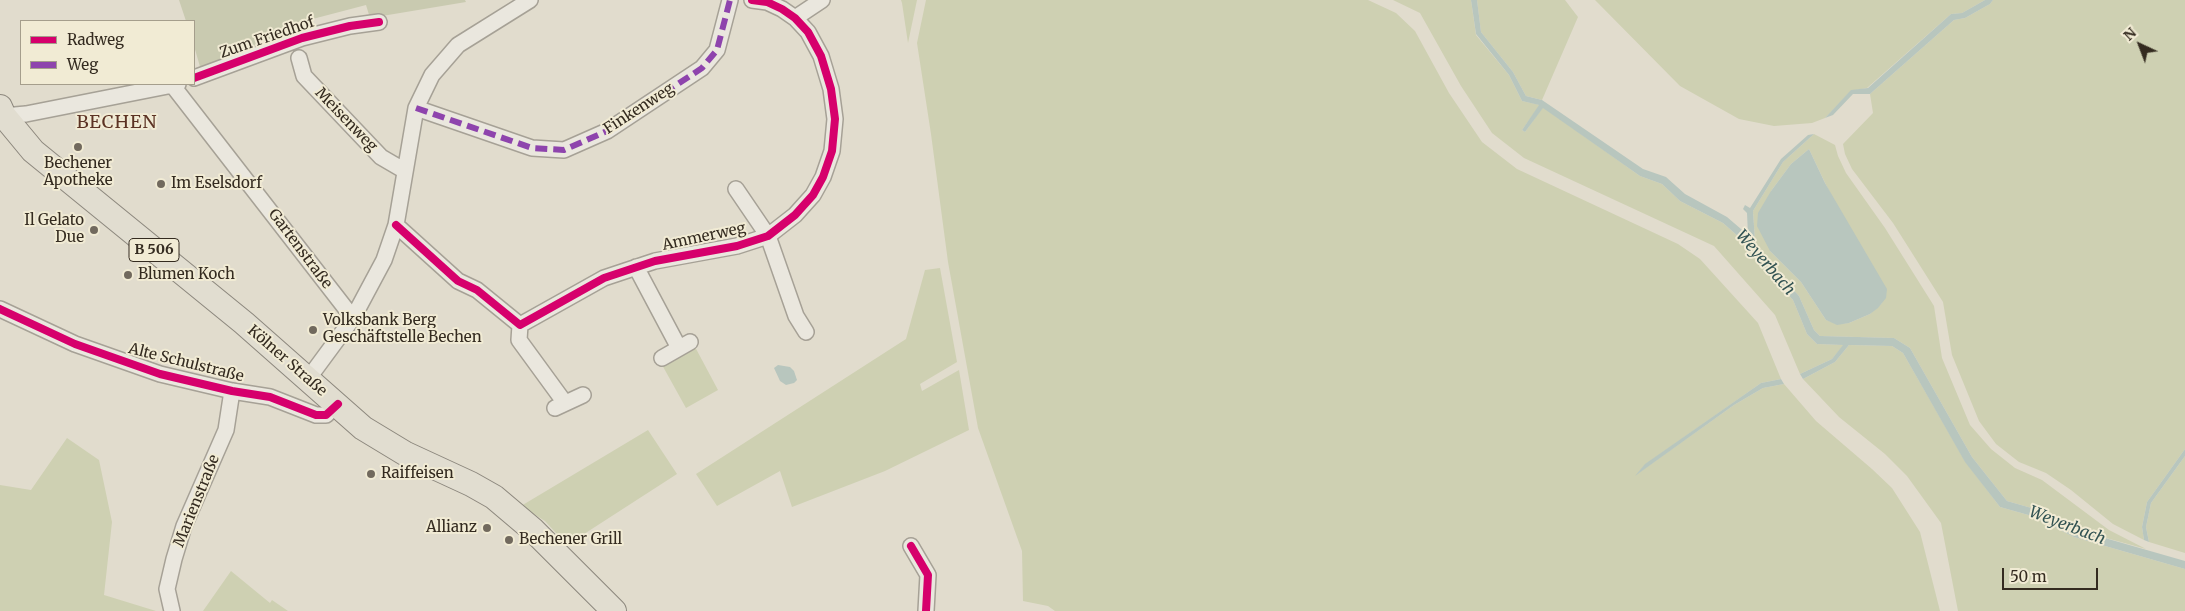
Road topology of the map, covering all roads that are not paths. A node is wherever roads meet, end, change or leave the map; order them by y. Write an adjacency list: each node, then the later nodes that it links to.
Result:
1 (530, 0): 10 (street)
2 (730, 0): 10 (street, Finkenweg)
3 (752, 0): 5 (street, Ammerweg)
4 (822, 0): 5 (street)
5 (795, 18): 15 (street, Ammerweg)
6 (379, 22): 8 (street, Zum Friedhof)
7 (299, 58): 12 (street, Meisenweg)
8 (195, 78)
9 (176, 85): 11 (street); 18 (street, Gartenstraße)
10 (416, 108): 12 (street)
11 (2, 111): 22 (main road, Kölner Straße / B 506)
12 (405, 171): 14 (street)
13 (736, 189): 15 (street, Ammerweg)
14 (396, 225): 18 (street); 19 (street)
15 (768, 236): 16 (street, Ammerweg); 20 (street, Ammerweg)
16 (636, 267): 19 (street, Ammerweg); 21 (street)
17 (0, 309): 23 (street, Alte Schulstraße)
18 (353, 318): 22 (street)
19 (520, 325): 24 (street)
20 (806, 332)
21 (662, 358)
22 (308, 379): 25 (main road, Kölner Straße / B 506)
23 (232, 391): 25 (street, Alte Schulstraße); 27 (street, Marienstraße)
24 (583, 394)
25 (338, 404): 28 (main road, Kölner Straße / B 506)
26 (912, 546): 29 (street)
27 (172, 611)
28 (614, 611)
29 (926, 611)

